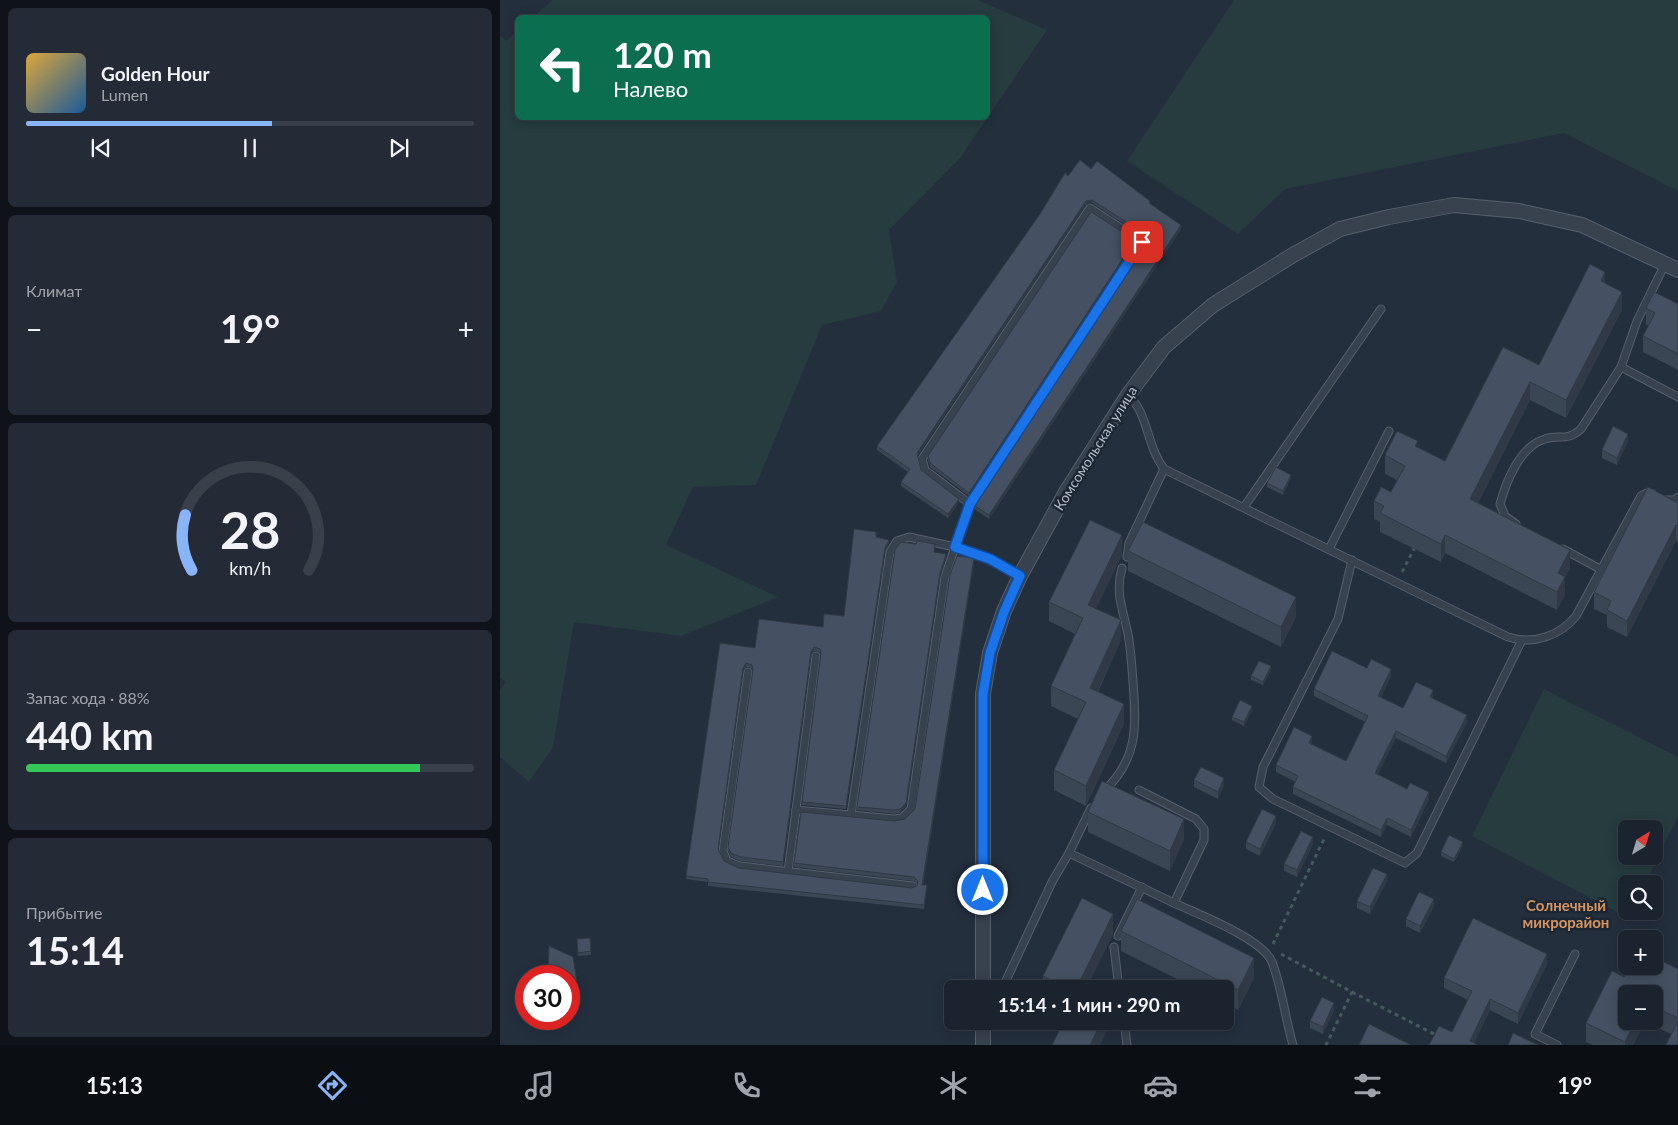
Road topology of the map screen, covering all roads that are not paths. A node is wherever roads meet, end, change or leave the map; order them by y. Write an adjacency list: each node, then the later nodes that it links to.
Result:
1 (1672, 267): 3 (lane); 4 (street, Комсомольская улица)
2 (1381, 309): 10 (lane)
3 (1621, 367): 5 (lane); 11 (lane)
4 (1128, 395): 7 (lane); 19 (street, Комсомольская улица)
5 (1678, 397)
6 (1390, 431): 14 (lane)
7 (1164, 469): 10 (lane); 15 (lane)
8 (1678, 497): 18 (lane)
9 (970, 504): 9 (lane); 13 (lane)
10 (1244, 507): 14 (lane)
11 (1527, 530)
12 (1552, 543): 18 (lane)
13 (955, 547): 19 (lane); 27 (lane); 27 (lane)
14 (1329, 549): 16 (lane)
15 (1126, 558)
16 (1352, 560): 20 (lane); 20 (lane)
17 (1122, 568): 24 (lane)
18 (1600, 569): 20 (lane)
19 (1020, 576): 36 (street, Комсомольская улица)
20 (1522, 642)
21 (816, 656): 26 (lane)
22 (748, 672): 29 (lane)
23 (1138, 790): 32 (lane)
24 (1096, 798)
25 (1091, 808): 28 (lane)
26 (796, 810): 27 (lane); 29 (lane)
27 (851, 815)
28 (1069, 853): 31 (lane); 37 (lane)
29 (788, 872): 30 (lane)
30 (913, 886)
31 (1142, 887): 32 (lane); 33 (lane)
32 (1174, 902): 43 (lane)
33 (1118, 936)
34 (1114, 947): 38 (lane)
35 (1576, 954): 44 (lane)
36 (983, 980)
37 (1006, 980)
38 (1119, 980)
39 (983, 1030): 41 (street)
40 (1125, 1030): 42 (lane)
41 (983, 1045)
42 (1127, 1045)
43 (1293, 1045)
44 (1557, 1045)

